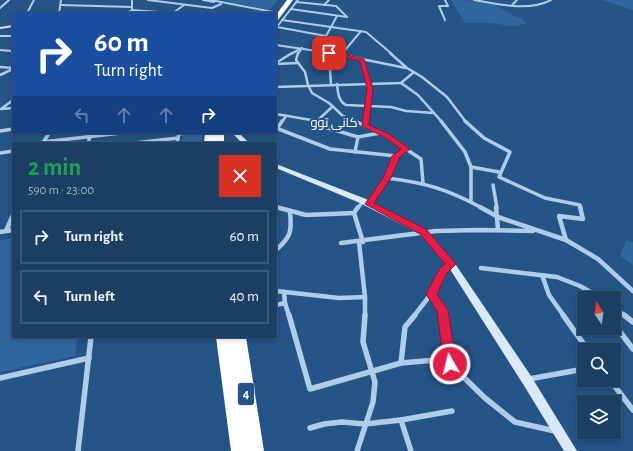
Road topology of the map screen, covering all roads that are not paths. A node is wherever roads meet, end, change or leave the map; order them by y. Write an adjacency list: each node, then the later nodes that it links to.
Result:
1 (9, 0): 23 (street)
2 (34, 0): 26 (street)
3 (61, 0): 19 (street)
4 (132, 0): 24 (street)
5 (148, 0): 17 (street)
6 (177, 0): 17 (street)
7 (203, 0): 18 (street)
8 (212, 0): 32 (street)
9 (283, 0): 33 (highway)
10 (329, 0): 21 (street)
11 (445, 0): 36 (street)
12 (474, 0): 13 (street)
13 (480, 0): 22 (street)
14 (517, 0): 22 (street)
15 (551, 0): 22 (street)
16 (295, 1): 21 (street); 25 (street); 35 (highway)
17 (172, 3): 20 (street)
18 (221, 4): 20 (street); 31 (street)
19 (61, 5): 24 (street); 27 (street)
20 (184, 5): 30 (street)
21 (324, 5): 34 (street)
22 (512, 5)
23 (0, 8)
24 (132, 9): 28 (street); 29 (street)
25 (291, 9): 34 (street); 35 (street)
26 (28, 12)
27 (60, 12)
28 (128, 12)
29 (163, 12)
30 (174, 12)
31 (258, 12)
32 (267, 12)
33 (273, 12)
34 (337, 16): 37 (street)
35 (279, 20): 37 (street)
36 (445, 20)
37 (330, 26): 41 (street); 44 (street)
38 (12, 27): 39 (street)
39 (0, 28)
40 (277, 28): 44 (street)
41 (361, 31): 51 (street); 57 (street)
42 (0, 36): 43 (street)
43 (12, 36)
44 (326, 36): 48 (street)
45 (277, 45): 46 (street)
46 (302, 48): 48 (street); 53 (street); 55 (street)
47 (0, 50): 49 (street)
48 (313, 50): 50 (street)
49 (12, 51)
50 (329, 53): 51 (street); 66 (street)
51 (342, 55): 52 (street)
52 (362, 60): 57 (street); 64 (street)
53 (277, 62)
54 (277, 63): 55 (street)
55 (298, 63): 65 (street)
56 (0, 67): 58 (street)
57 (407, 68): 60 (street)
58 (12, 70)
59 (12, 70): 61 (street)
60 (414, 72): 62 (street); 99 (street)
61 (0, 76)
62 (401, 83): 64 (street); 73 (street)
63 (337, 84): 64 (street); 66 (street); 70 (street)
64 (368, 84): 70 (street)
65 (308, 85): 66 (street); 67 (street); 69 (street)
66 (331, 85)
67 (277, 87)
68 (12, 101): 72 (street)
69 (333, 106): 76 (street); 77 (street)
70 (368, 106): 73 (street); 77 (street)
71 (12, 108): 72 (street)
72 (1, 109)
73 (434, 113): 98 (street)
74 (277, 114): 75 (street)
75 (286, 116): 76 (street); 78 (street)
76 (317, 121): 87 (street)
77 (365, 126): 81 (street)
78 (277, 128): 94 (street)
79 (12, 129): 80 (street)
80 (0, 131)
81 (380, 133): 87 (street); 92 (street)
82 (106, 134): 84 (street)
83 (236, 134): 91 (street)
84 (91, 135): 88 (street)
85 (179, 135): 89 (street)
86 (219, 135): 90 (highway)
87 (358, 137): 94 (street)
88 (43, 142)
89 (140, 142)
90 (210, 142)
91 (245, 142)
92 (406, 149): 96 (street); 101 (street)
93 (12, 151): 95 (street)
94 (355, 152): 96 (street)
95 (0, 154)
96 (396, 156): 100 (street)
97 (277, 166): 103 (street)
98 (471, 168): 99 (street); 104 (street)
99 (499, 172): 116 (street)
100 (387, 178): 101 (street); 103 (street)
101 (423, 183): 104 (street)
102 (493, 185): 109 (street)
103 (366, 202): 107 (street); 115 (street)
104 (471, 202): 109 (street)
105 (277, 207): 106 (street)
106 (290, 212): 107 (street); 119 (street)
107 (354, 213): 117 (street)
108 (12, 217): 112 (street)
109 (498, 218): 111 (street); 113 (street)
110 (12, 230): 112 (street)
111 (498, 230): 113 (street); 115 (street)
112 (6, 231): 114 (street)
113 (537, 231): 116 (street)
114 (0, 232)
115 (423, 232): 117 (street); 120 (street)
116 (566, 240): 125 (street)
117 (361, 242): 118 (street); 128 (street)
118 (341, 243)
119 (277, 249)
120 (451, 264): 127 (street); 145 (street)
121 (481, 268): 122 (street)
122 (542, 275): 124 (street); 137 (street)
123 (277, 291): 126 (street)
124 (588, 291)
125 (633, 291)
126 (284, 292): 128 (street); 129 (street)
127 (431, 294): 140 (street); 141 (street)
128 (365, 297): 143 (street)
129 (285, 303): 130 (street); 143 (street)
130 (277, 305)
131 (621, 313): 132 (street)
132 (633, 322)
133 (621, 333): 138 (street)
134 (91, 338): 139 (street)
135 (224, 338): 154 (highway, 4)
136 (238, 338): 155 (highway, 4)
137 (583, 343)
138 (633, 349)
139 (89, 358): 144 (street); 153 (street)
140 (401, 363): 141 (street); 143 (street)
141 (450, 364): 152 (street)
142 (577, 370): 145 (street)
143 (373, 372): 150 (street)
144 (0, 378)
145 (527, 380): 152 (street)
146 (615, 387): 147 (street)
147 (633, 410)
148 (452, 411): 149 (street)
149 (401, 420): 150 (street); 157 (street)
150 (365, 424): 151 (street); 156 (street)
151 (310, 428)
152 (559, 432): 158 (street)
153 (78, 451)
154 (240, 451)
155 (255, 451)
156 (356, 451)
157 (411, 451)
158 (571, 451)

